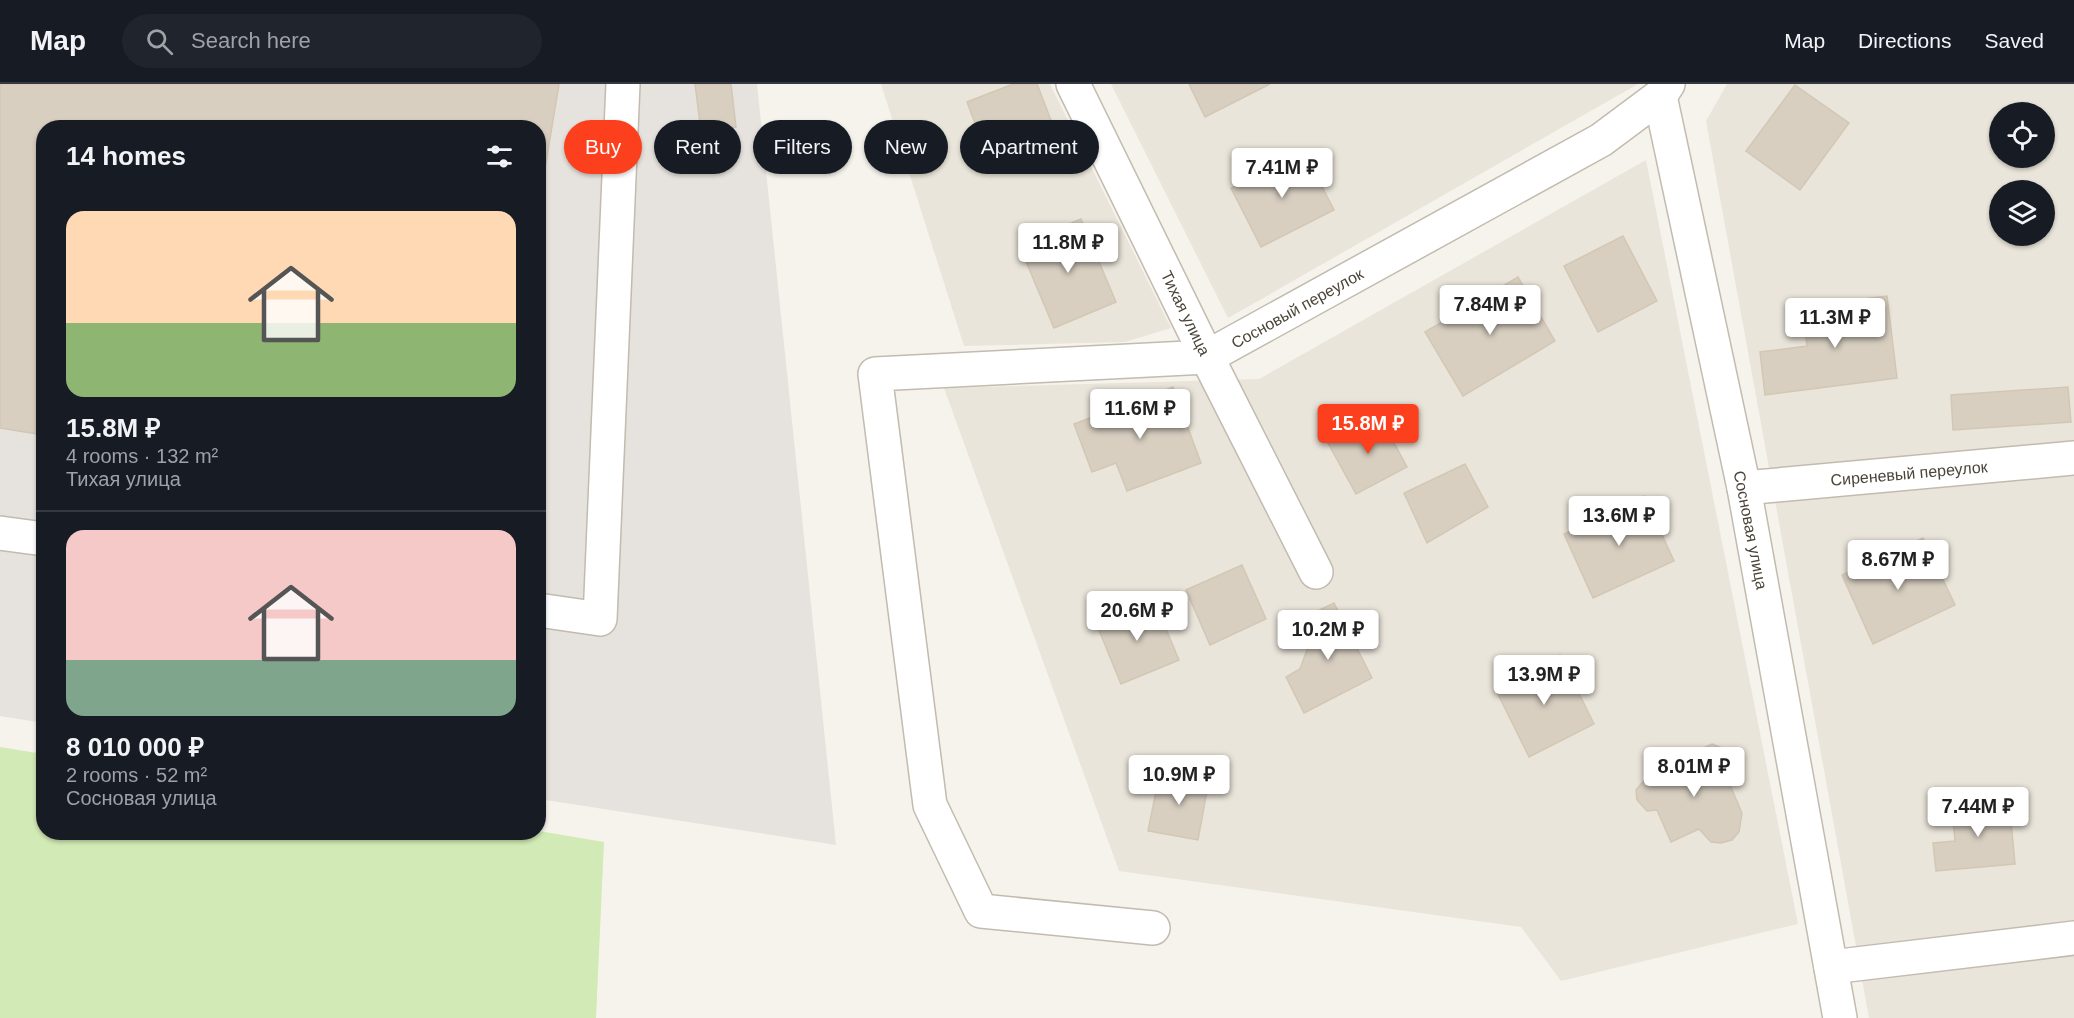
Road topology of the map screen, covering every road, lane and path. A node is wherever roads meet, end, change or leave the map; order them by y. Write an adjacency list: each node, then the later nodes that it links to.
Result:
1 (623, 84): 10 (street)
2 (1073, 84): 4 (street, Тихая улица)
3 (1664, 90): 4 (street, Сосновый переулок); 6 (street, Сосновая улица)
4 (1207, 357): 9 (street, Тихая улица); 11 (street, Сосновый переулок)
5 (2074, 458): 6 (street, Сиреневый переулок)
6 (1744, 488): 13 (street, Сосновая улица)
7 (0, 533): 8 (street)
8 (36, 538)
9 (1316, 573)
10 (546, 611)
11 (1153, 928)
12 (2074, 938): 13 (street)
13 (1831, 967): 14 (street, Сосновая улица)
14 (1840, 1018)

